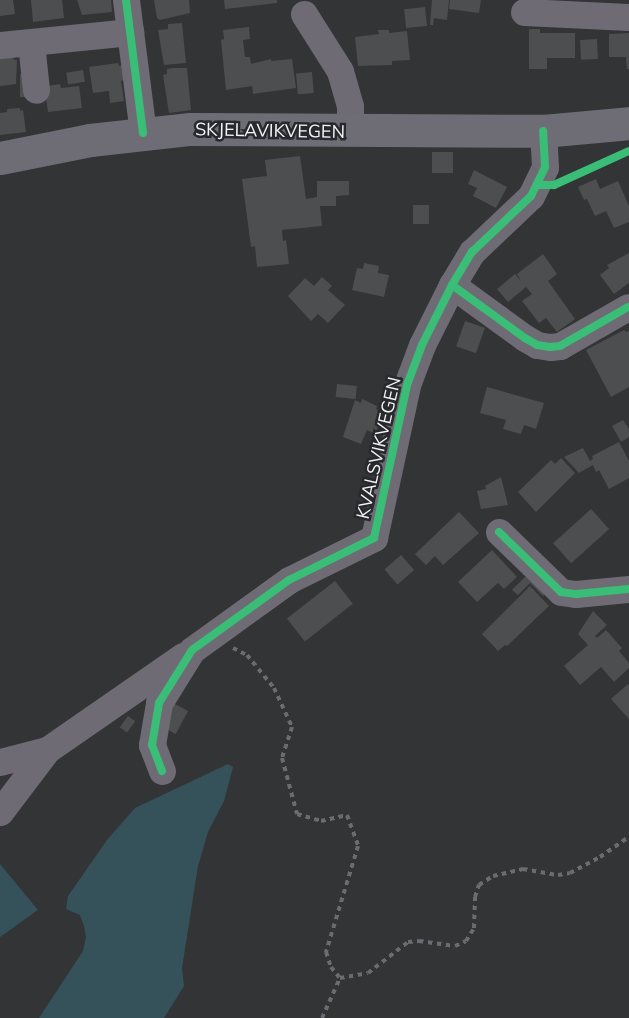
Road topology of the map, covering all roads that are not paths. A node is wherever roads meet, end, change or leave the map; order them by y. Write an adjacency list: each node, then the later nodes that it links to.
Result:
1 (126, 0): 5 (street)
2 (524, 12): 4 (street)
3 (304, 14): 11 (street)
4 (629, 17)
5 (130, 32): 6 (street); 12 (street)
6 (31, 43): 7 (street); 8 (street)
7 (0, 45)
8 (36, 90)
9 (629, 123): 10 (main road)
10 (543, 131): 11 (main road, SKJELAVIKVEGEN); 14 (street, KVALSVIKVEGEN)
11 (350, 132): 12 (main road, SKJELAVIKVEGEN)
12 (143, 133): 13 (main road, SKJELAVIKVEGEN)
13 (0, 158)
14 (452, 285): 15 (street); 18 (street, KVALSVIKVEGEN)
15 (628, 307)
16 (499, 532): 17 (street)
17 (629, 589)
18 (201, 643): 19 (street); 21 (street, KVALSVIKVEGEN)
19 (47, 750): 20 (street); 22 (street)
20 (0, 762)
21 (162, 771)
22 (0, 812)

